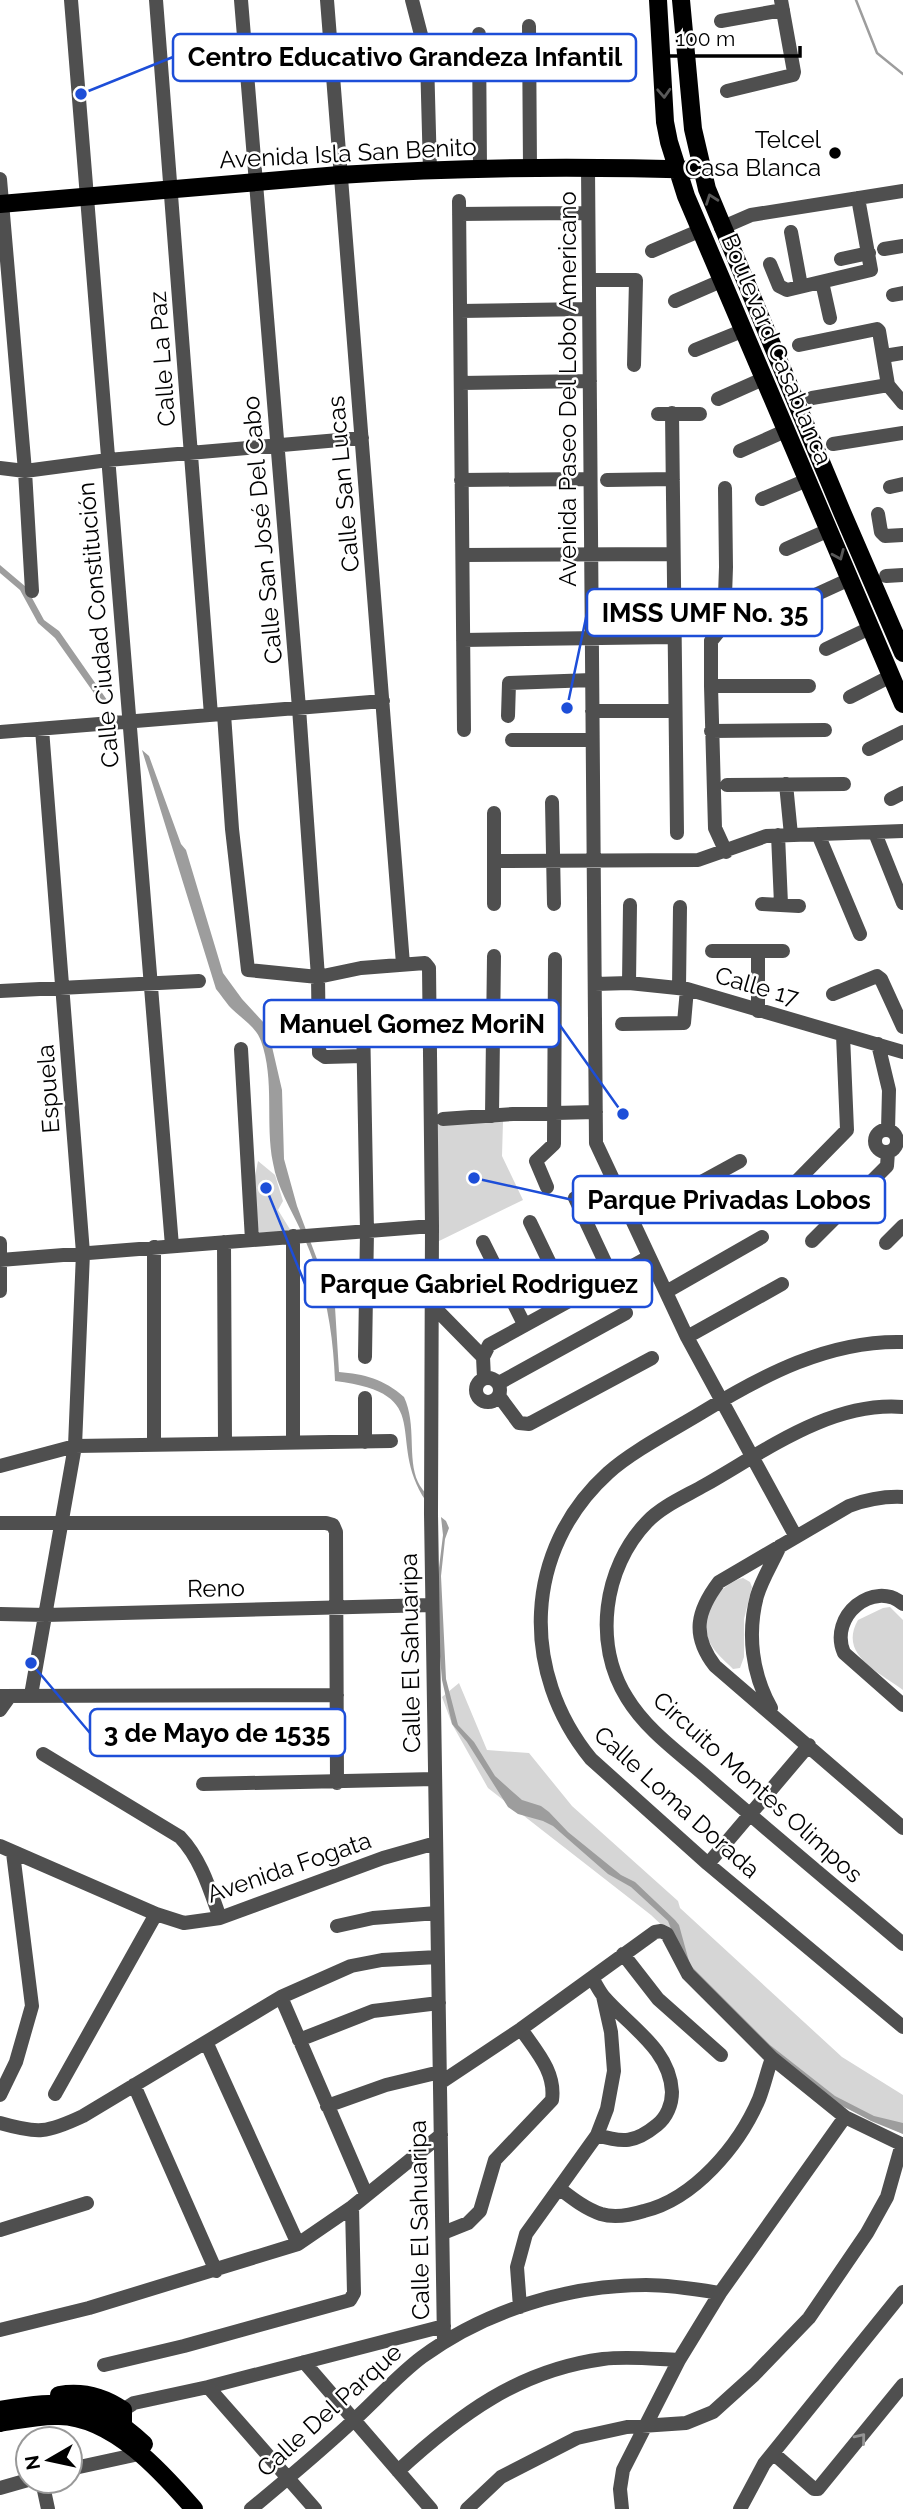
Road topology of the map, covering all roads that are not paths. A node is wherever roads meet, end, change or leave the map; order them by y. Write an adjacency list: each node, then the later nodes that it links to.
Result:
1 (71, 0): 24 (street, Calle Ciudad Constitución)
2 (156, 0): 22 (street, Calle La Paz)
3 (241, 0): 21 (street, Calle San José Del Cabo)
4 (327, 0): 19 (street, Calle San Lucas)
5 (412, 0): 18 (street)
6 (658, 0): 16 (main road, Boulevard Casablanca, one-way to 16)
7 (681, 0): 17 (main road, Boulevard Casablanca)
8 (782, 5): 9 (street); 12 (street)
9 (721, 21)
10 (529, 26): 15 (street)
11 (479, 34): 14 (street)
12 (727, 91)
13 (588, 168): 15 (main road, Avenida Isla San Benito); 16 (main road, Avenida Isla San Benito); 27 (street, Avenida Paseo Del Lobo Americano)
14 (480, 169): 15 (main road, Avenida Isla San Benito); 18 (main road, Avenida Isla San Benito)
15 (530, 169)
16 (677, 169): 17 (main road, Avenida Isla San Benito); 29 (main road, Boulevard Casablanca)
17 (701, 170): 28 (main road, Boulevard Casablanca, one-way to 17)
18 (430, 171): 19 (main road, Avenida Isla San Benito)
19 (341, 175): 21 (main road, Avenida Isla San Benito); 61 (street, Calle San Lucas)
20 (0, 179): 26 (street)
21 (256, 183): 22 (main road, Avenida Isla San Benito); 63 (street, Calle San José Del Cabo)
22 (172, 190): 24 (main road, Avenida Isla San Benito); 65 (street, Calle La Paz)
23 (903, 191): 25 (street)
24 (87, 197): 26 (main road, Avenida Isla San Benito); 66 (street, Calle Ciudad Constitución)
25 (858, 198): 28 (street); 34 (street)
26 (1, 204): 68 (street)
27 (588, 214): 37 (street, Avenida Paseo Del Lobo Americano); 43 (street)
28 (721, 228): 95 (main road, Boulevard Casablanca)
29 (699, 231): 33 (street); 38 (main road, Boulevard Casablanca)
30 (791, 232): 40 (street)
31 (903, 246): 32 (street)
32 (884, 249)
33 (652, 251)
34 (869, 253): 35 (street); 39 (street)
35 (841, 259)
36 (770, 264): 40 (street)
37 (589, 280): 42 (street, Avenida Paseo Del Lobo Americano); 50 (street)
38 (721, 281): 41 (street); 45 (main road, Boulevard Casablanca)
39 (822, 282): 40 (street); 44 (street)
40 (802, 286)
41 (674, 301)
42 (589, 309): 43 (street); 52 (street, Avenida Paseo Del Lobo Americano)
43 (460, 311): 53 (street)
44 (830, 318)
45 (742, 331): 47 (street); 51 (main road, Boulevard Casablanca)
46 (799, 345): 49 (street)
47 (695, 350)
48 (903, 352): 49 (street)
49 (884, 356): 54 (street)
50 (635, 365)
51 (763, 379): 56 (street); 59 (main road, Boulevard Casablanca)
52 (590, 382): 53 (street); 69 (street, Avenida Paseo Del Lobo Americano)
53 (461, 383): 71 (street)
54 (888, 385): 55 (street); 57 (street)
55 (812, 398)
56 (718, 399)
57 (903, 403)
58 (700, 414): 70 (street)
59 (785, 431): 64 (street); 73 (main road, Boulevard Casablanca)
60 (903, 433): 62 (street)
61 (362, 438): 63 (street); 101 (street, Calle San Lucas)
62 (833, 444)
63 (278, 445): 65 (street); 103 (street, Calle San José Del Cabo)
64 (740, 451)
65 (191, 453): 66 (street); 106 (street, Calle La Paz)
66 (107, 460): 68 (street); 108 (street, Calle Ciudad Constitución)
67 (0, 468): 68 (street)
68 (25, 471): 86 (street)
69 (590, 479): 71 (street); 80 (street, Avenida Paseo Del Lobo Americano)
70 (673, 479): 72 (street); 81 (street)
71 (461, 480): 82 (street)
72 (607, 480)
73 (807, 480): 75 (street); 77 (main road, Boulevard Casablanca)
74 (724, 488): 88 (street)
75 (762, 499)
76 (878, 514): 78 (street)
77 (829, 530): 79 (street); 85 (main road, Boulevard Casablanca, one-way to 85)
78 (903, 535)
79 (786, 549)
80 (592, 554): 81 (street); 82 (street); 92 (street, Avenida Paseo Del Lobo Americano)
81 (673, 554): 91 (street)
82 (463, 555): 93 (street)
83 (903, 575): 84 (street)
84 (886, 576)
85 (850, 579): 87 (street); 89 (main road, Boulevard Casablanca)
86 (32, 591)
87 (804, 600)
88 (724, 625): 90 (street); 98 (street)
89 (870, 628): 94 (street); 96 (main road, Boulevard Casablanca)
90 (798, 629)
91 (674, 637): 92 (street); 105 (street)
92 (592, 638): 93 (street); 97 (street, Avenida Paseo Del Lobo Americano)
93 (463, 640): 110 (street)
94 (826, 649)
95 (903, 653)
96 (891, 676): 100 (street); 102 (main road, Boulevard Casablanca)
97 (592, 680): 104 (street, Avenida Paseo Del Lobo Americano); 107 (street)
98 (711, 686): 99 (street); 112 (street)
99 (809, 686)
100 (849, 697)
101 (383, 701): 103 (street); 146 (street, Calle San Lucas)
102 (903, 704)
103 (299, 708): 106 (street); 147 (street, Calle San José Del Cabo)
104 (592, 711): 105 (street); 116 (street, Avenida Paseo Del Lobo Americano)
105 (674, 711): 124 (street)
106 (217, 715): 108 (street); 147 (street, Calle La Paz)
107 (509, 716)
108 (129, 722): 109 (street); 149 (street, Calle Ciudad Constitución)
109 (42, 729): 113 (street); 152 (street, Espuela)
110 (464, 730)
111 (825, 730): 112 (street)
112 (711, 731): 128 (street)
113 (0, 732)
114 (903, 732): 117 (street)
115 (512, 740): 116 (street)
116 (592, 740): 131 (street, Avenida Paseo Del Lobo Americano)
117 (869, 749)
118 (786, 784): 119 (street); 120 (street); 127 (street)
119 (844, 784)
120 (727, 785)
121 (552, 802): 130 (street)
122 (494, 813): 129 (street)
123 (903, 831): 125 (street)
124 (677, 833)
125 (875, 833): 126 (street); 136 (street)
126 (818, 834): 127 (street); 140 (street)
127 (785, 835): 128 (street); 135 (street)
128 (726, 852): 131 (street)
129 (494, 861): 130 (street); 132 (street)
130 (553, 861): 131 (street); 133 (street)
131 (594, 861): 151 (street, Avenida Paseo Del Lobo Americano)
132 (494, 904)
133 (554, 904)
134 (762, 904): 135 (street)
135 (781, 904): 138 (street)
136 (903, 904)
137 (629, 905): 150 (street)
138 (799, 906)
139 (680, 907): 153 (street)
140 (860, 934)
141 (712, 951): 142 (street)
142 (758, 951): 143 (street); 156 (street)
143 (783, 951)
144 (494, 956): 167 (street)
145 (555, 959): 166 (street)
146 (403, 964): 147 (street); 176 (street, Calle El Sahuaripa)
147 (318, 977): 164 (street, Calle San José Del Cabo)
148 (199, 981): 149 (street)
149 (151, 983): 152 (street); 187 (street, Calle Ciudad Constitución)
150 (629, 983): 151 (street, Calle 17); 153 (street, Calle 17)
151 (594, 984): 165 (street, Avenida Paseo Del Lobo Americano)
152 (63, 988): 154 (street); 189 (street, Espuela)
153 (683, 989): 156 (street, Calle 17); 158 (street)
154 (0, 991)
155 (834, 993): 159 (street)
156 (758, 1011): 160 (street, Calle 17)
157 (362, 1020): 164 (street)
158 (622, 1024)
159 (903, 1027)
160 (843, 1035): 161 (street, Calle 17); 171 (street)
161 (878, 1044): 163 (street, Calle 17); 169 (street)
162 (241, 1049): 181 (street)
163 (903, 1052)
164 (363, 1056): 178 (street)
165 (596, 1112): 166 (street); 174 (street, Avenida Paseo Del Lobo Americano)
166 (556, 1113): 167 (street); 172 (street)
167 (492, 1116): 168 (street)
168 (443, 1119)
169 (896, 1133): 183 (street)
170 (740, 1161): 174 (street)
171 (795, 1183)
172 (547, 1187)
173 (575, 1198): 192 (street)
174 (632, 1220): 190 (street, Avenida Paseo Del Lobo Americano)
175 (530, 1222): 196 (street)
176 (432, 1226): 178 (street); 197 (street, Calle El Sahuaripa)
177 (903, 1226): 186 (street)
178 (367, 1231): 179 (street); 202 (street)
179 (296, 1236): 181 (street); 212 (street)
180 (762, 1237): 195 (street)
181 (252, 1240): 182 (street)
182 (224, 1241): 187 (street); 213 (street)
183 (812, 1241)
184 (483, 1242): 199 (street)
185 (0, 1243): 191 (street)
186 (886, 1243)
187 (172, 1246): 188 (street)
188 (154, 1247): 189 (street); 214 (street)
189 (83, 1253): 191 (street); 215 (street, Espuela)
190 (649, 1257): 192 (street); 195 (street, Avenida Paseo Del Lobo Americano)
191 (1, 1260): 194 (street)
192 (612, 1277): 196 (street)
193 (782, 1284): 200 (street)
194 (0, 1291)
195 (666, 1292): 200 (street, Avenida Paseo Del Lobo Americano)
196 (568, 1301): 199 (street)
197 (431, 1304): 203 (street); 224 (street, Calle El Sahuaripa)
198 (626, 1313): 206 (street)
199 (524, 1324): 203 (street)
200 (687, 1337): 208 (street, Avenida Paseo Del Lobo Americano)
201 (903, 1342): 208 (street, Calle Loma Dorada)
202 (366, 1357)
203 (483, 1357): 205 (street)
204 (652, 1358): 206 (street)
205 (484, 1378): 206 (street); 206 (street)
206 (499, 1389)
207 (365, 1398): 211 (street)
208 (721, 1400): 216 (street, Avenida Paseo Del Lobo Americano); 243 (street, Calle Loma Dorada)
209 (903, 1407): 216 (street, Circuito Montes Olimpos)
210 (391, 1441): 211 (street)
211 (365, 1442): 212 (street)
212 (293, 1443): 213 (street)
213 (225, 1444): 214 (street)
214 (154, 1445): 215 (street)
215 (75, 1446): 217 (street); 220 (street, Espuela)
216 (753, 1458): 221 (street, Avenida Paseo Del Lobo Americano); 239 (street, Circuito Montes Olimpos)
217 (0, 1466)
218 (903, 1497): 221 (street)
219 (0, 1523): 220 (street)
220 (63, 1523): 225 (street); 227 (street, Espuela)
221 (796, 1537): 222 (street)
222 (780, 1546): 233 (street); 233 (street)
223 (903, 1604): 231 (street)
224 (432, 1605): 225 (street, Reno); 236 (street, Calle El Sahuaripa)
225 (337, 1608): 227 (street, Reno); 229 (street)
226 (0, 1614): 227 (street, Reno)
227 (46, 1615): 228 (street, Espuela)
228 (31, 1695): 229 (street); 230 (street)
229 (337, 1695): 237 (street)
230 (5, 1696): 232 (street)
231 (903, 1706)
232 (0, 1710)
233 (775, 1716): 234 (street)
234 (809, 1745): 239 (street); 240 (street)
235 (43, 1754): 246 (street)
236 (435, 1779): 237 (street); 241 (street, Calle El Sahuaripa)
237 (337, 1783): 238 (street)
238 (203, 1784)
239 (751, 1816): 243 (street); 248 (street, Circuito Montes Olimpos)
240 (903, 1828)
241 (436, 1843): 244 (street, Calle El Sahuaripa); 246 (street, Avenida Fogata)
242 (7, 1850): 245 (street, Avenida Fogata); 264 (street)
243 (708, 1864): 255 (street, Calle Loma Dorada)
244 (438, 1913): 247 (street); 250 (street, Calle El Sahuaripa)
245 (156, 1914): 246 (street, Avenida Fogata); 263 (street)
246 (220, 1919)
247 (337, 1926)
248 (903, 1944)
249 (623, 1954): 251 (street); 259 (street); 260 (street)
250 (438, 1957): 253 (street); 254 (street, Calle El Sahuaripa)
251 (592, 1978): 252 (street); 256 (street)
252 (603, 1996): 269 (street); 269 (street)
253 (281, 1997): 257 (street); 258 (street)
254 (439, 2003): 257 (street); 261 (street, Calle El Sahuaripa)
255 (903, 2027)
256 (521, 2029): 261 (street); 278 (street)
257 (299, 2040): 265 (street)
258 (207, 2044): 262 (street); 279 (street)
259 (721, 2055)
260 (772, 2058): 266 (street); 271 (street)
261 (440, 2077): 265 (street); 268 (street, Calle El Sahuaripa)
262 (134, 2085): 267 (street); 280 (street)
263 (55, 2094)
264 (0, 2095)
265 (327, 2106): 273 (street)
266 (845, 2117): 270 (street); 282 (street)
267 (0, 2123)
268 (441, 2135): 273 (street); 278 (street, Calle El Sahuaripa)
269 (597, 2135): 271 (street)
270 (902, 2144): 274 (street)
271 (560, 2189): 283 (street)
272 (903, 2189): 274 (street)
273 (366, 2194): 276 (street)
274 (887, 2197): 296 (street)
275 (87, 2203): 277 (street)
276 (352, 2207): 279 (street); 289 (street)
277 (0, 2230)
278 (443, 2233): 284 (street, Calle El Sahuaripa)
279 (298, 2244): 280 (street)
280 (216, 2271): 285 (street)
281 (903, 2292): 297 (street)
282 (720, 2293): 283 (street, Calle Del Parque); 287 (street)
283 (520, 2307): 286 (street, Calle Del Parque)
284 (444, 2326): 286 (street, Calle El Sahuaripa); 288 (street)
285 (0, 2330)
286 (444, 2342): 294 (street, Calle Del Parque)
287 (679, 2360): 296 (street); 301 (street)
288 (304, 2362): 291 (street); 294 (street)
289 (104, 2365)
290 (903, 2385): 297 (street, one-way to 290)
291 (208, 2387): 293 (street); 302 (street)
292 (0, 2410): 293 (main road)
293 (127, 2413): 300 (main road)
294 (354, 2420): 301 (street); 302 (street, Calle Del Parque)
295 (0, 2423): 298 (main road)
296 (645, 2427): 307 (street); 308 (street)
297 (773, 2453): 309 (street)
298 (139, 2454): 299 (street); 300 (main road)
299 (84, 2466)
300 (160, 2470): 303 (main road)
301 (398, 2471): 306 (street)
302 (288, 2478): 304 (street, Calle Del Parque); 305 (street)
303 (194, 2509)
304 (251, 2509)
305 (315, 2509)
306 (431, 2509)
307 (467, 2509)
308 (622, 2509)
309 (740, 2509)

